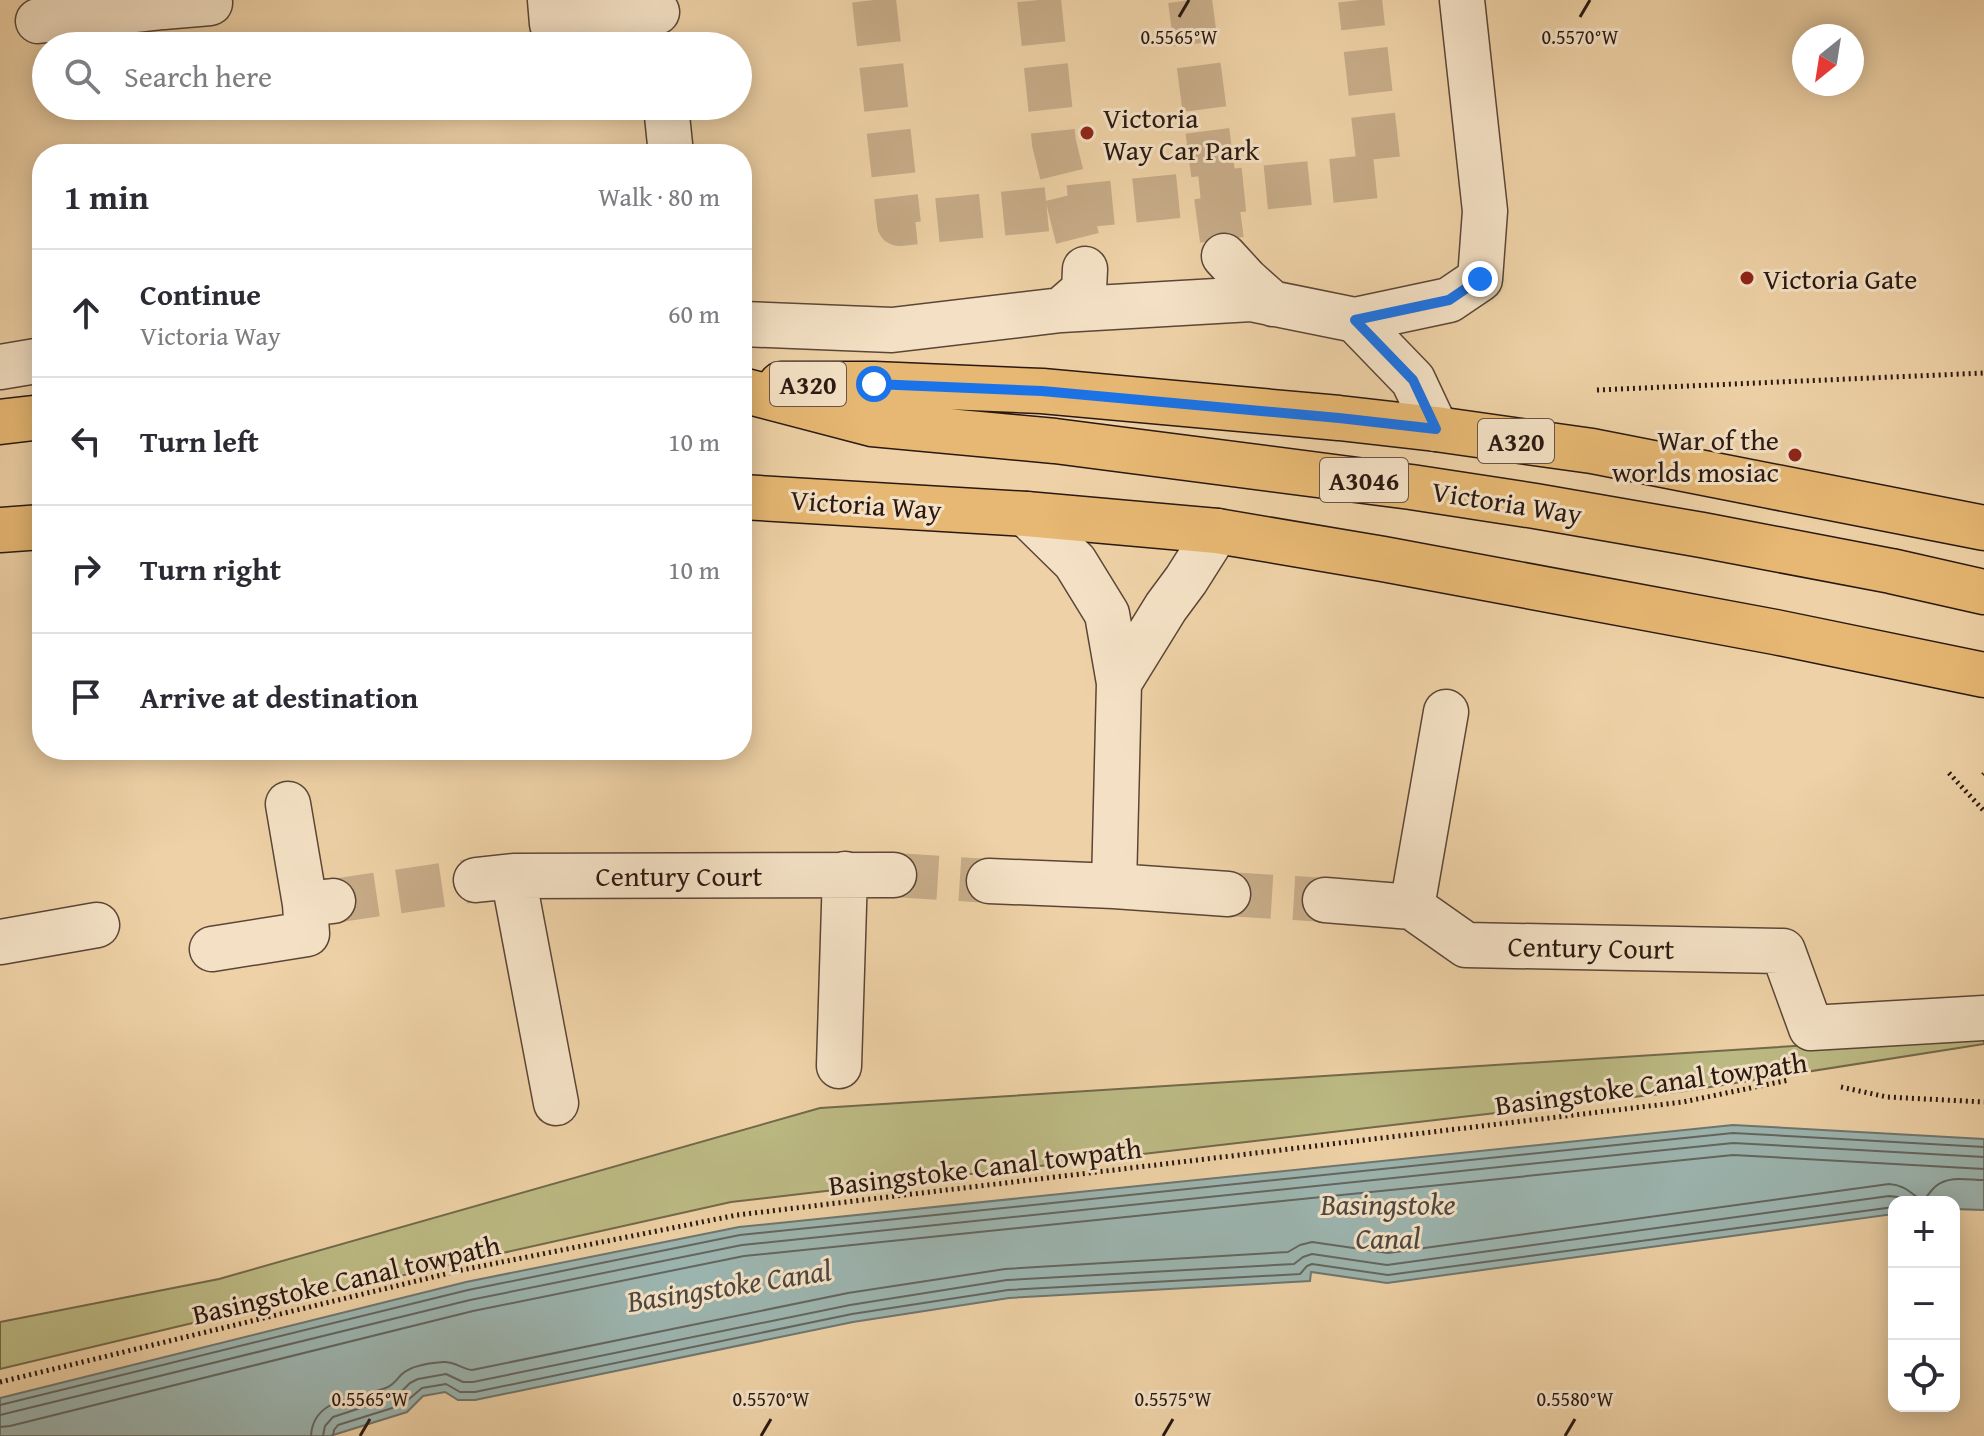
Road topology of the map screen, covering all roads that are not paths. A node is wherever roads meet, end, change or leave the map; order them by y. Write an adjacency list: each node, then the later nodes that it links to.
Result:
1 (550, 0): 5 (street)
2 (1462, 0): 13 (street)
3 (162, 3): 4 (street); 6 (street)
4 (210, 3)
5 (658, 19)
6 (38, 21)
7 (667, 120): 8 (street)
8 (670, 144)
9 (1224, 256): 11 (street)
10 (1085, 269): 12 (street)
11 (1273, 304): 12 (street); 13 (street)
12 (1061, 310): 14 (street)
13 (1355, 320): 21 (street)
14 (752, 324)
15 (32, 362): 16 (street)
16 (0, 367)
17 (752, 383): 21 (main road, A320)
18 (752, 393): 28 (main road, Victoria Way / A3046)
19 (32, 418): 20 (main road)
20 (0, 422)
21 (1436, 429): 25 (main road, A320)
22 (752, 498): 23 (main road, Victoria Way)
23 (1026, 514): 27 (main road, Victoria Way); 30 (street)
24 (32, 528): 26 (main road)
25 (1984, 528)
26 (0, 530)
27 (1217, 531): 29 (main road, Victoria Way); 30 (street)
28 (1984, 592)
29 (1964, 671): 31 (main road)
30 (1119, 683): 37 (street)
31 (1984, 704)
32 (1446, 712): 40 (street)
33 (288, 804): 43 (street)
34 (845, 874): 35 (street, Century Court); 45 (street); 46 (street, Century Court)
35 (894, 875)
36 (989, 881): 37 (street)
37 (1114, 886): 38 (street)
38 (1228, 894)
39 (1325, 900): 40 (street)
40 (1412, 907): 44 (street, Century Court)
41 (97, 925): 42 (street)
42 (0, 942)
43 (212, 949)
44 (1984, 1018)
45 (839, 1066)
46 (556, 1103)

